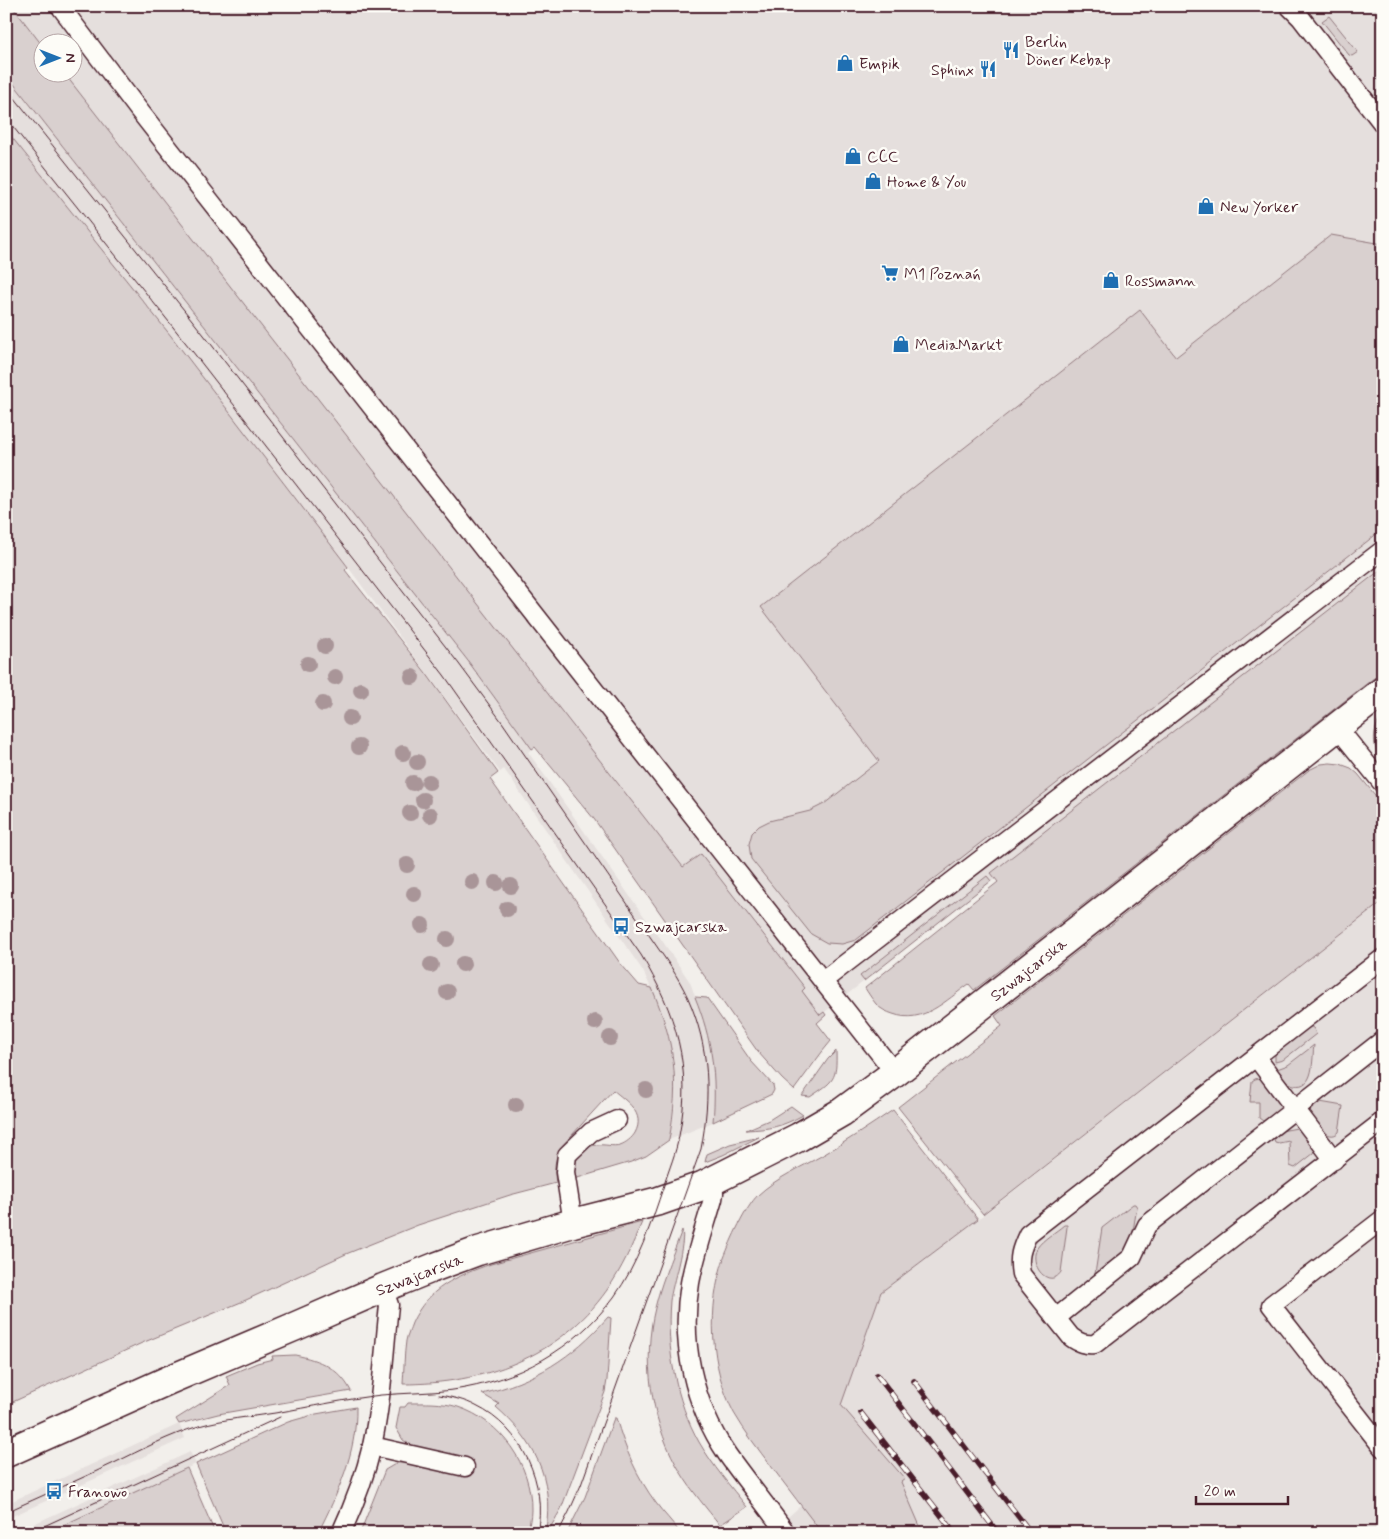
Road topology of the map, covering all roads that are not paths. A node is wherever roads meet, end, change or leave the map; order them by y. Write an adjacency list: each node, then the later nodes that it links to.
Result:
1 (60, 6): 9 (lane)
2 (1289, 6): 3 (lane)
3 (1383, 124)
4 (1383, 550): 9 (lane)
5 (1383, 691): 6 (street, Szwajcarska)
6 (1337, 727): 7 (lane); 12 (street, Szwajcarska)
7 (1383, 784)
8 (1383, 958): 11 (lane)
9 (824, 980): 12 (lane)
10 (1383, 1040): 13 (lane)
11 (1256, 1057): 13 (lane); 21 (lane)
12 (896, 1073): 17 (street, Szwajcarska)
13 (1295, 1109): 16 (lane); 21 (lane)
14 (617, 1120): 19 (lane)
15 (1383, 1121): 16 (lane)
16 (1334, 1160): 21 (lane)
17 (712, 1181): 19 (street, Szwajcarska); 27 (lane)
18 (1383, 1219): 23 (lane)
19 (573, 1223): 20 (street, Szwajcarska)
20 (383, 1288): 22 (lane); 24 (street, Szwajcarska)
21 (1056, 1318)
22 (372, 1446): 25 (lane); 26 (lane)
23 (1383, 1448)
24 (6, 1453)
25 (465, 1467)
26 (341, 1533)
27 (786, 1533)

